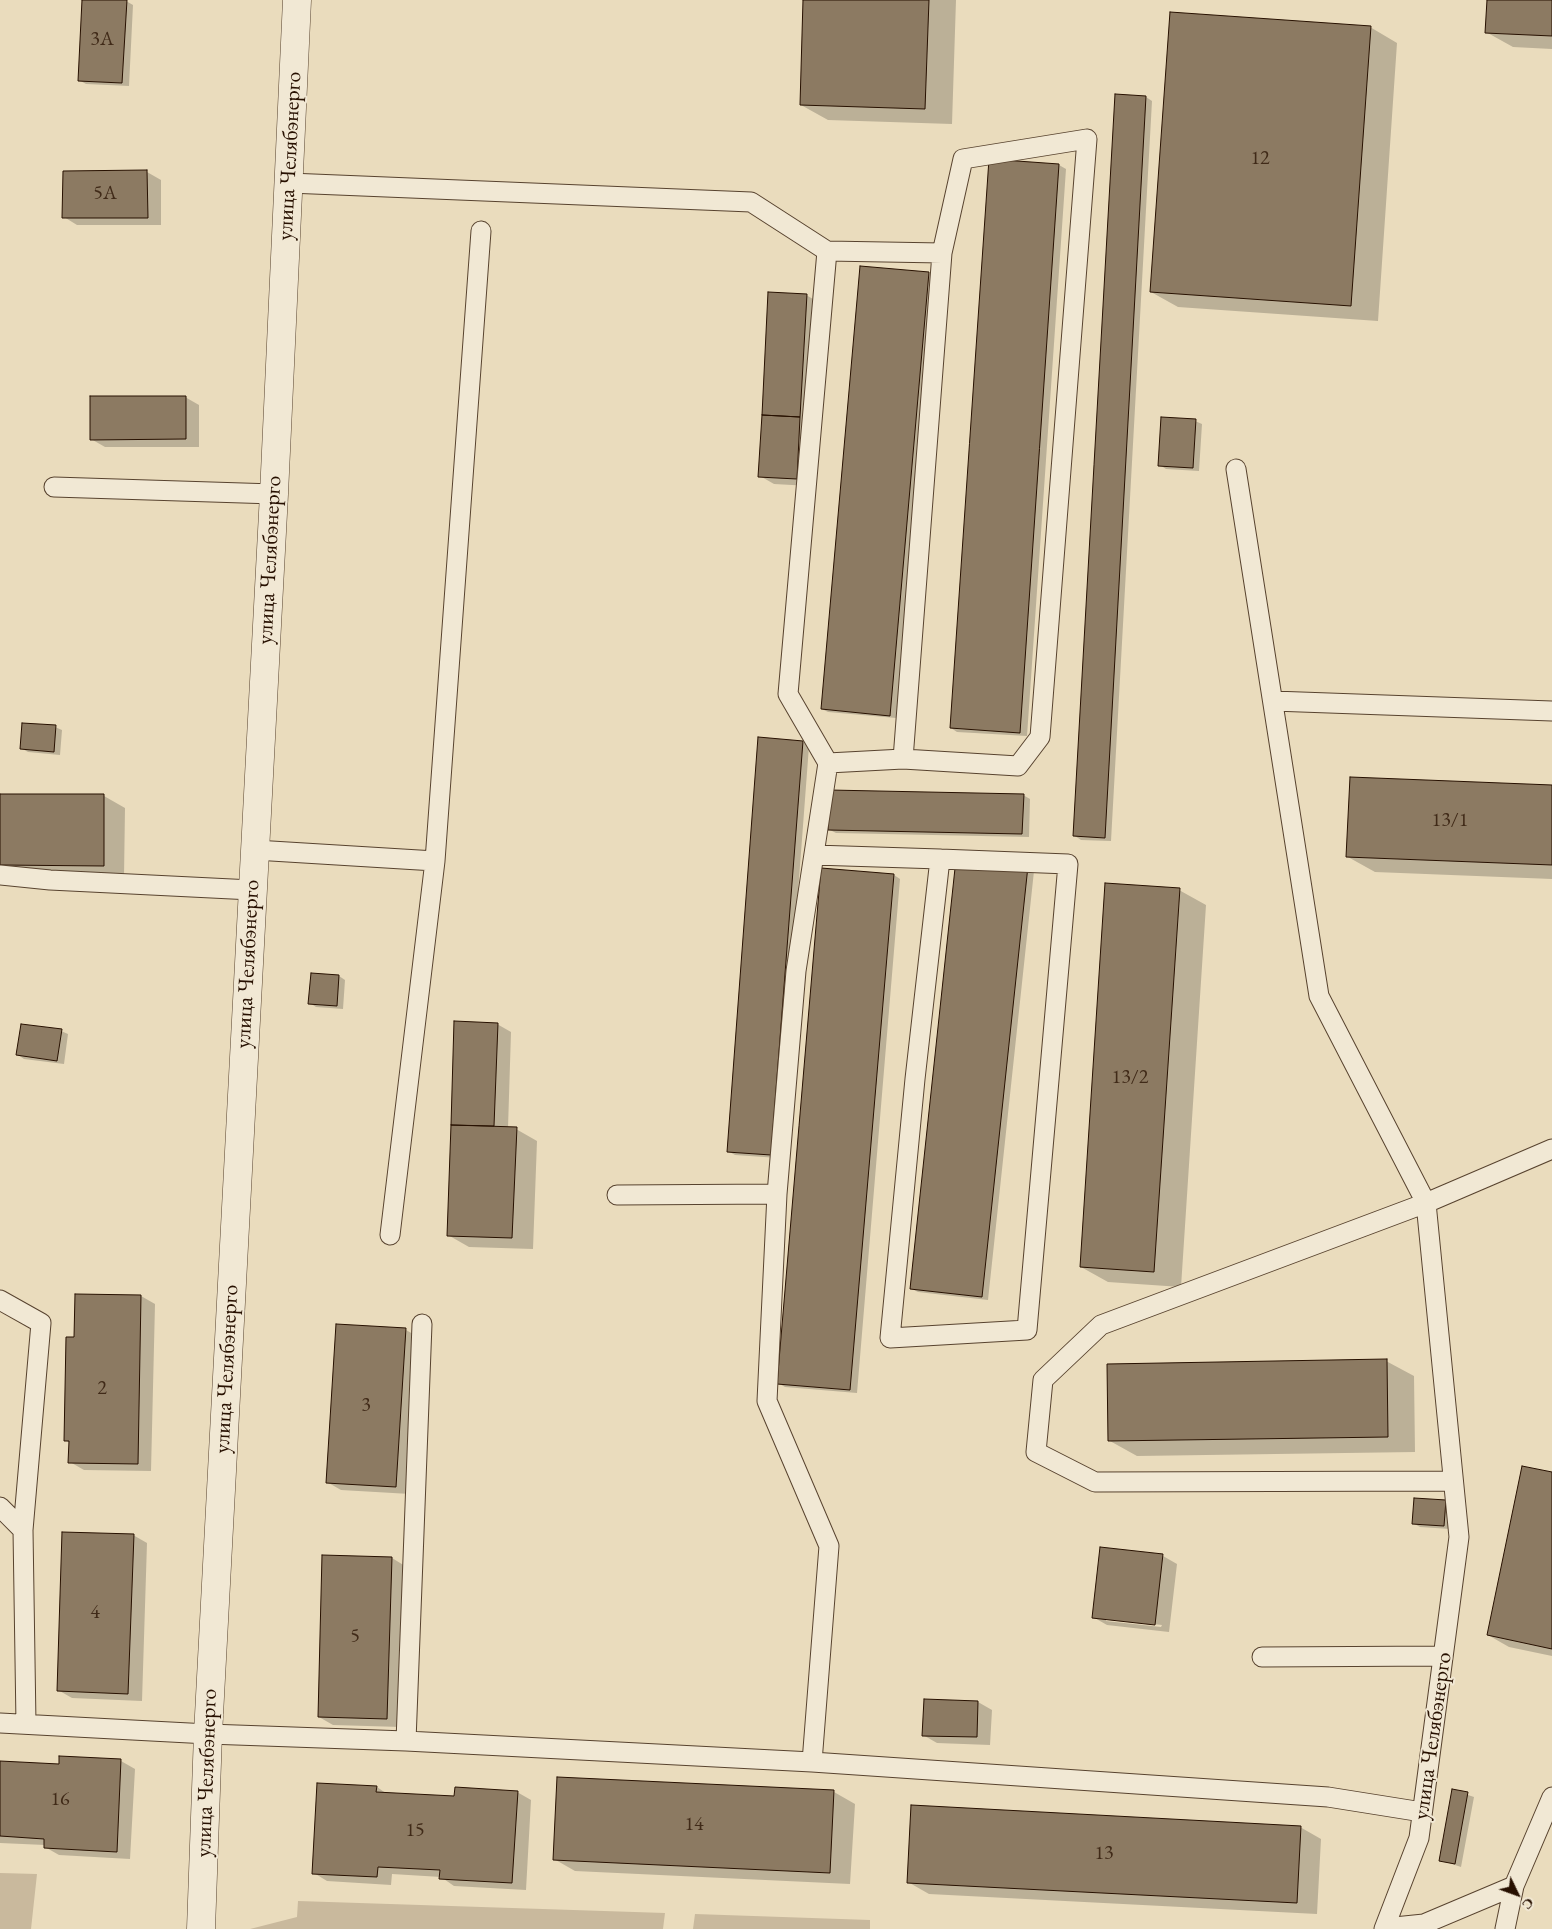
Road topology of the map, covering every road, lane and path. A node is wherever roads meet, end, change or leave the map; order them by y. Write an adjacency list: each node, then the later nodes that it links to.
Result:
1 (297, 0): 2 (street, улица Челябэнерго)
2 (289, 183): 4 (lane); 8 (street, улица Челябэнерго)
3 (481, 231): 16 (lane)
4 (827, 251): 5 (lane); 12 (lane)
5 (942, 253): 11 (lane); 11 (lane)
6 (1236, 469): 9 (lane)
7 (54, 487): 8 (lane)
8 (274, 494): 13 (street, улица Челябэнерго)
9 (1272, 701): 10 (lane); 22 (lane)
10 (1552, 711)
11 (903, 760): 12 (lane)
12 (828, 763): 14 (lane)
13 (255, 850): 16 (lane); 18 (street, улица Челябэнерго)
14 (814, 855): 15 (lane); 20 (lane)
15 (940, 860): 15 (lane)
16 (435, 861): 23 (lane)
17 (0, 875): 18 (lane)
18 (252, 890): 33 (street, улица Челябэнерго)
19 (1552, 1149): 22 (lane)
20 (777, 1194): 21 (lane); 35 (lane)
21 (617, 1195)
22 (1426, 1203): 26 (lane, улица Челябэнерго); 26 (lane)
23 (390, 1235)
24 (0, 1300): 28 (lane)
25 (422, 1324): 34 (lane)
26 (1453, 1481): 29 (lane, улица Челябэнерго)
27 (0, 1507): 28 (lane)
28 (23, 1530): 32 (lane)
29 (1443, 1656): 30 (lane); 37 (lane, улица Челябэнерго)
30 (1262, 1657)
31 (0, 1723): 32 (lane)
32 (26, 1724): 33 (lane)
33 (208, 1734): 34 (lane); 39 (street, улица Челябэнерго)
34 (406, 1741): 35 (lane)
35 (812, 1762): 37 (lane)
36 (1552, 1797): 38 (lane)
37 (1422, 1812): 40 (lane, улица Челябэнерго)
38 (1514, 1886): 40 (lane); 41 (lane)
39 (201, 1929)
40 (1384, 1929)
41 (1505, 1929)

